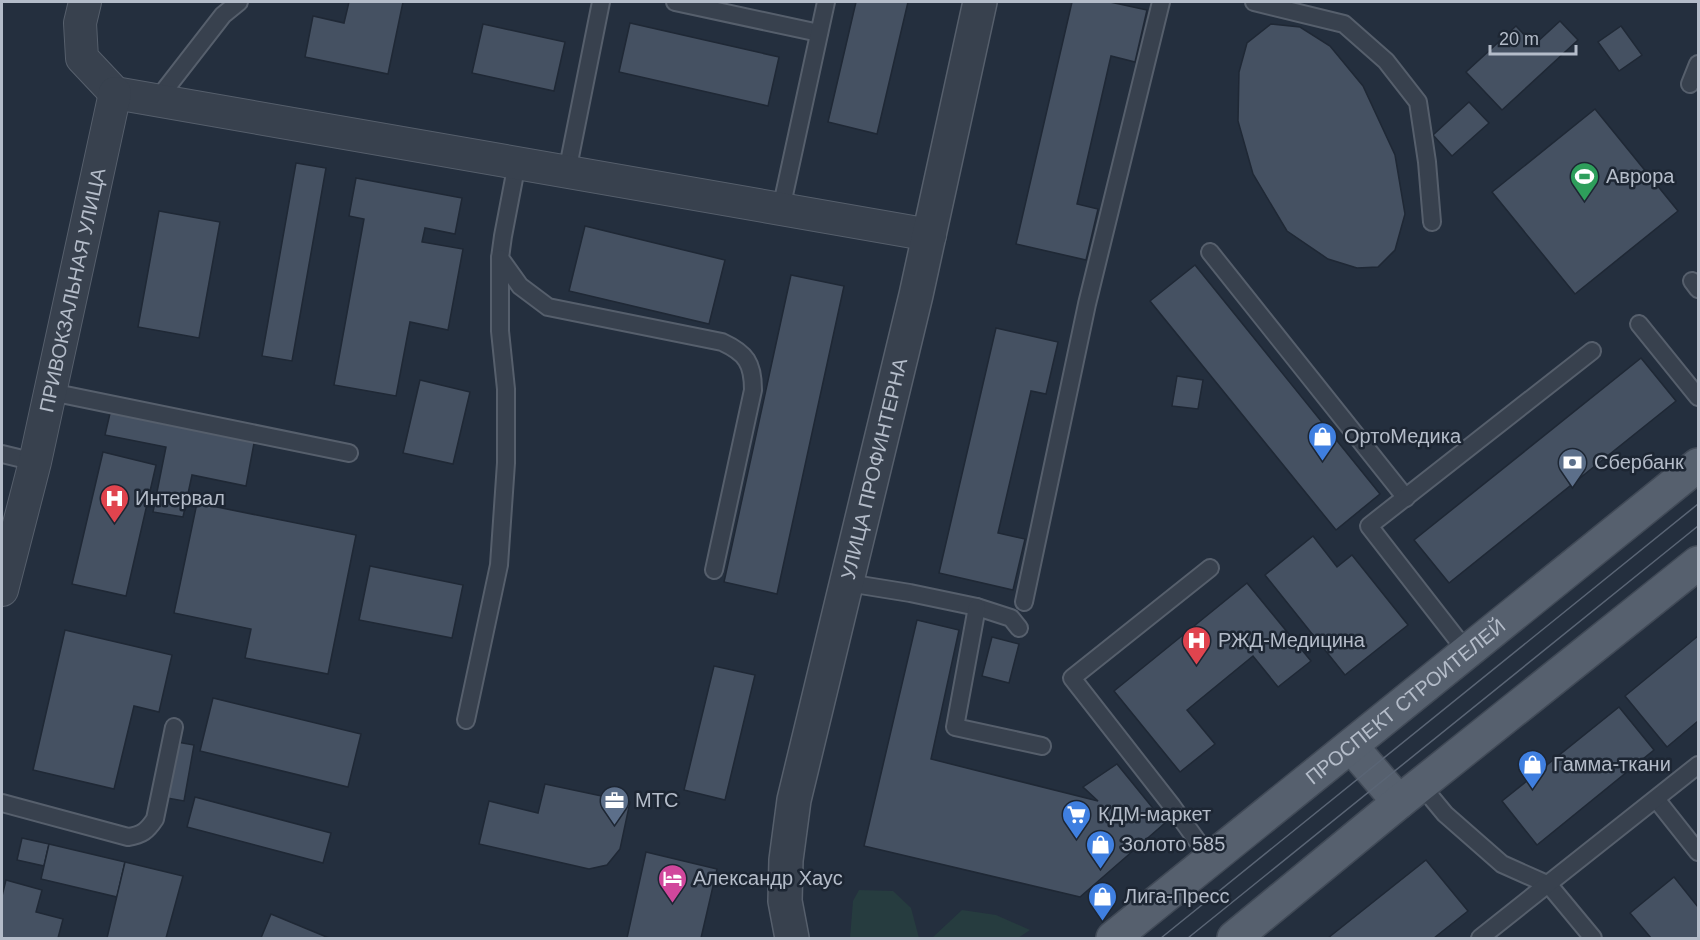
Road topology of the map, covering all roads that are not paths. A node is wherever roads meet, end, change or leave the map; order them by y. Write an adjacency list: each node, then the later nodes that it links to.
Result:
1 (85, 2): 12 (street)
2 (239, 2): 13 (lane)
3 (601, 2): 15 (lane)
4 (675, 2): 9 (lane)
5 (826, 2): 9 (lane)
6 (980, 2): 18 (street, УЛИЦА ПРОФИНТЕРНА)
7 (1161, 2): 34 (lane)
8 (1254, 2): 17 (lane)
9 (819, 33): 16 (lane)
10 (1698, 64): 11 (lane)
11 (1690, 84)
12 (115, 93): 13 (street); 23 (street, ПРИВОКЗАЛЬНАЯ УЛИЦА)
13 (157, 100): 14 (street)
14 (517, 163): 15 (street); 20 (lane)
15 (567, 172): 16 (street)
16 (781, 209): 18 (street)
17 (1432, 222)
18 (930, 235): 32 (street, УЛИЦА ПРОФИНТЕРНА)
19 (1210, 252): 28 (lane)
20 (500, 258): 31 (lane); 38 (lane)
21 (1639, 324): 24 (lane)
22 (1592, 351): 28 (lane)
23 (51, 392): 25 (lane); 26 (street, ПРИВОКЗАЛЬНАЯ УЛИЦА)
24 (1698, 397)
25 (349, 453)
26 (11, 457): 33 (street, ПРИВОКЗАЛЬНАЯ УЛИЦА)
27 (1698, 465): 37 (main road, ПРОСПЕКТ СТРОИТЕЛЕЙ)
28 (1406, 498): 37 (lane)
29 (1698, 563): 43 (main road)
30 (1210, 568): 47 (lane)
31 (714, 570)
32 (848, 583): 35 (lane); 49 (street, УЛИЦА ПРОФИНТЕРНА)
33 (2, 590)
34 (1024, 602)
35 (977, 607): 36 (lane); 40 (lane)
36 (1019, 628)
37 (1467, 652): 41 (main road, ПРОСПЕКТ СТРОИТЕЛЕЙ)
38 (466, 720)
39 (174, 727): 45 (lane)
40 (1042, 746)
41 (1352, 746): 43 (main road); 47 (main road, ПРОСПЕКТ СТРОИТЕЛЕЙ)
42 (1698, 765): 44 (lane)
43 (1410, 793): 48 (lane); 51 (main road)
44 (1656, 799): 46 (lane); 48 (lane)
45 (2, 803)
46 (1698, 852)
47 (1211, 860): 50 (main road, ПРОСПЕКТ СТРОИТЕЛЕЙ)
48 (1549, 885): 52 (lane); 53 (lane)
49 (792, 939)
50 (1113, 939)
51 (1234, 939)
52 (1480, 939)
53 (1593, 939)

